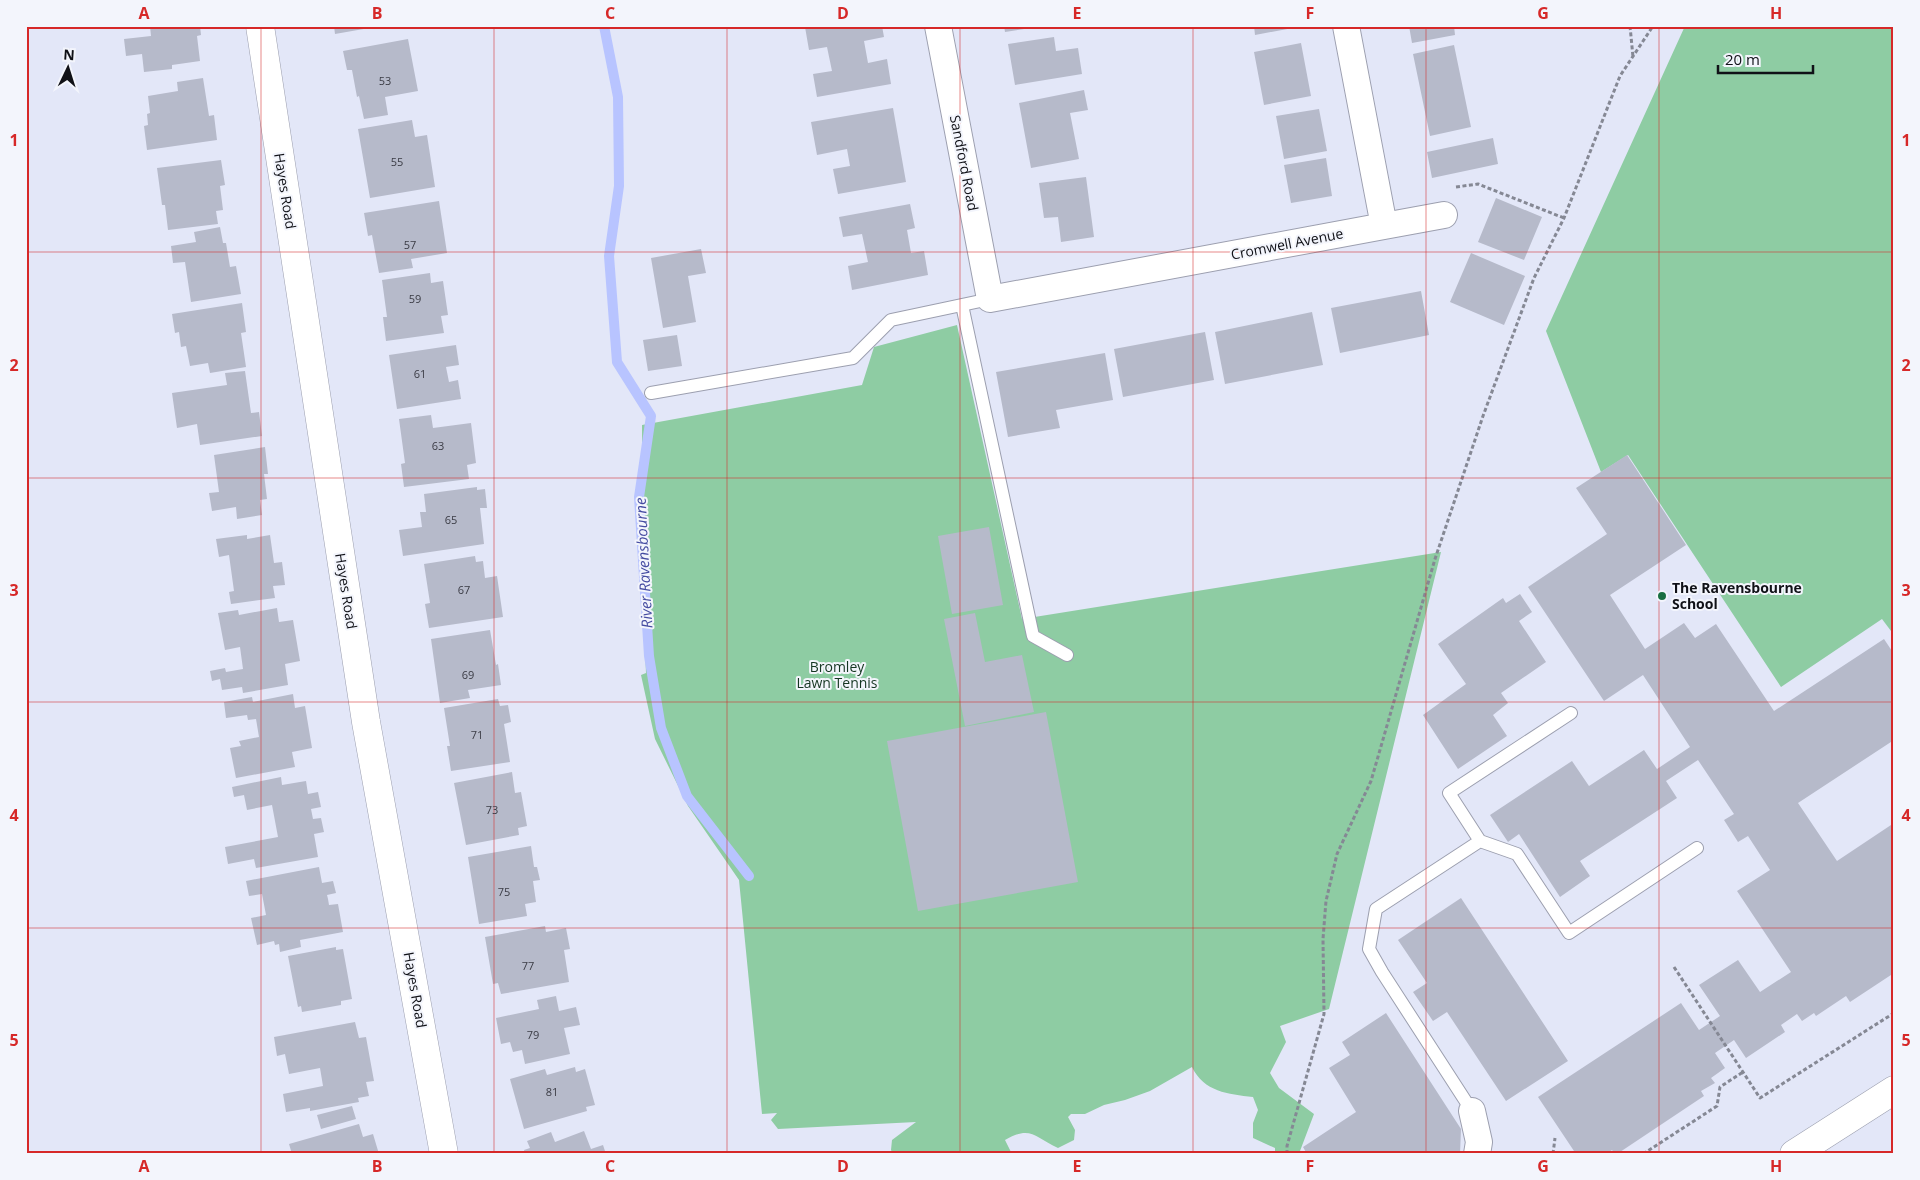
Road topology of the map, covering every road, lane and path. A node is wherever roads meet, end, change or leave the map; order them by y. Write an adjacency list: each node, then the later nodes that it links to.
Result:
1 (260, 26): 24 (main road, Hayes Road)
2 (938, 26): 11 (street, Sandford Road)
3 (1346, 26): 10 (street)
4 (1630, 26): 6 (path)
5 (1653, 26): 6 (path)
6 (1633, 58): 9 (path)
7 (1451, 188): 9 (path)
8 (1444, 215): 10 (street, Cromwell Avenue)
9 (1564, 218): 25 (path)
10 (1384, 226): 11 (street, Cromwell Avenue)
11 (990, 299): 12 (lane)
12 (962, 305): 13 (lane); 14 (lane)
13 (651, 393)
14 (1067, 655)
15 (1571, 713): 16 (lane)
16 (1480, 841): 17 (lane); 22 (lane)
17 (1697, 848)
18 (1674, 966): 20 (path)
19 (1894, 1013): 20 (path)
20 (1744, 1072): 28 (path)
21 (1894, 1090): 29 (main road)
22 (1472, 1112): 26 (street)
23 (1555, 1138): 27 (path)
24 (444, 1154)
25 (1287, 1154)
26 (1477, 1154)
27 (1553, 1154)
28 (1643, 1154)
29 (1794, 1154)

